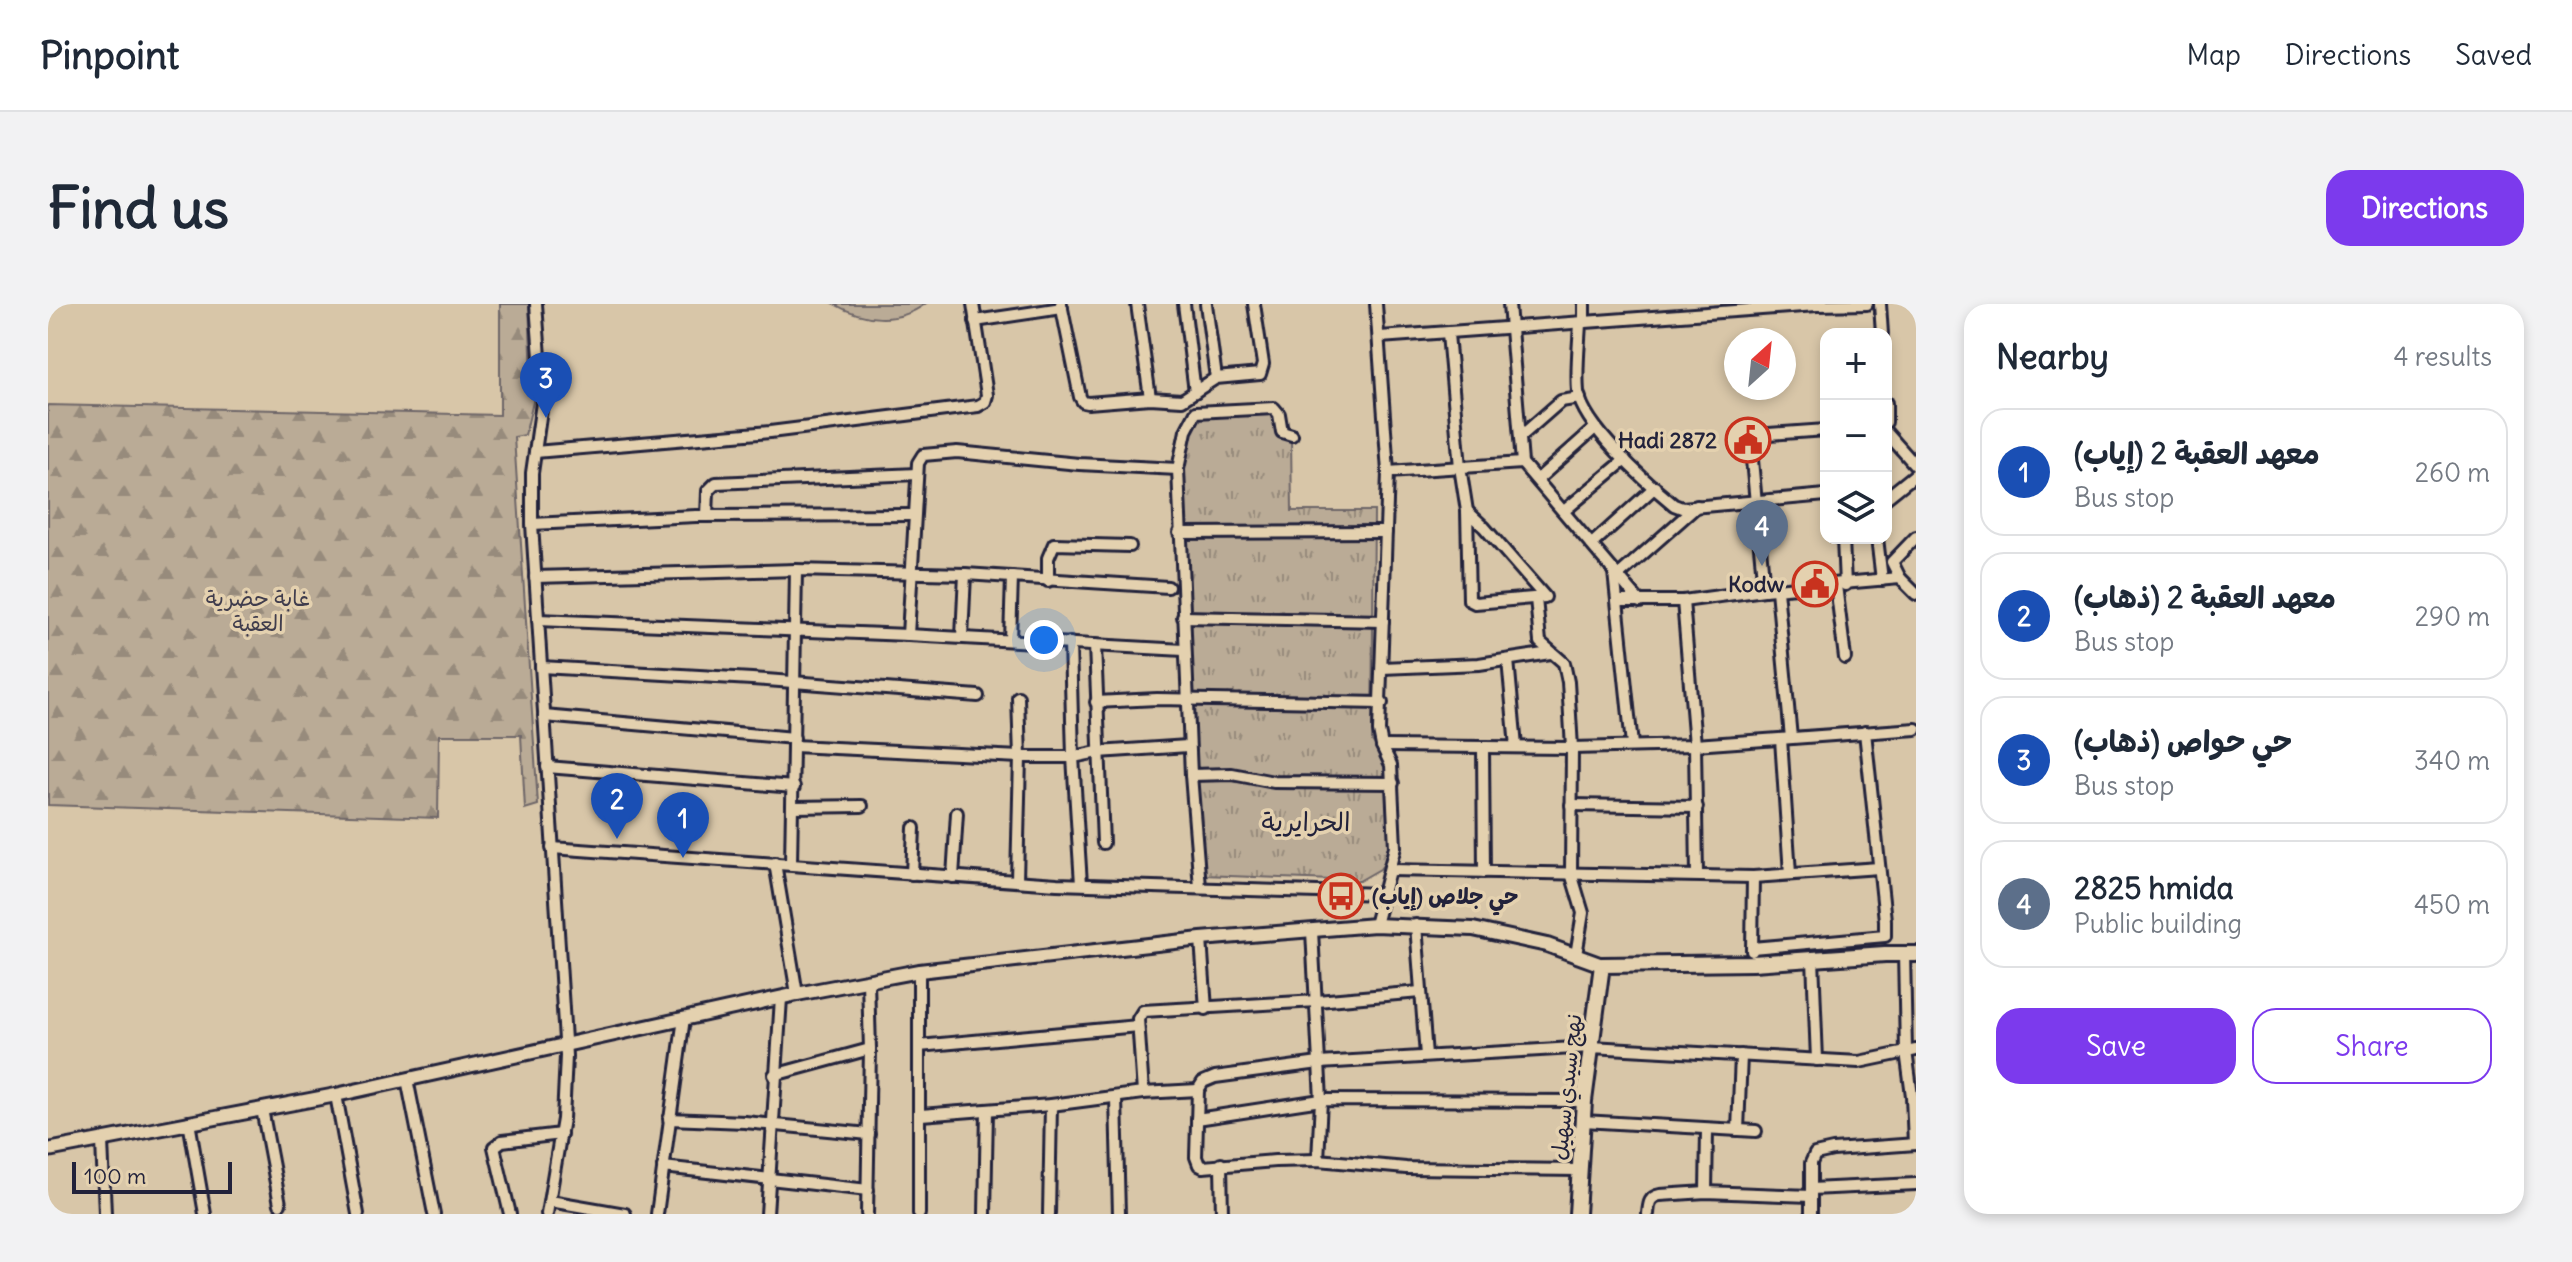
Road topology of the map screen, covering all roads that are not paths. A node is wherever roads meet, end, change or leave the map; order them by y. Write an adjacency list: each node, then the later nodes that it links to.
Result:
1 (536, 304): 29 (street)
2 (973, 304): 14 (street)
3 (1137, 304): 22 (street)
4 (1184, 304): 21 (street)
5 (1206, 304): 20 (street)
6 (1254, 304): 20 (street)
7 (1376, 304): 19 (street)
8 (1509, 304): 16 (street)
9 (1584, 304): 15 (street)
10 (1867, 304): 13 (street)
11 (1880, 304): 17 (street)
12 (1062, 306): 14 (street); 22 (street)
13 (1740, 308): 15 (street)
14 (975, 321): 29 (street)
15 (1582, 322): 16 (street); 23 (street)
16 (1511, 328): 18 (street); 27 (street)
17 (1882, 328)
18 (1448, 334): 19 (street); 33 (street)
19 (1380, 337): 35 (street)
20 (1216, 378): 21 (street)
21 (1195, 392): 22 (street)
22 (1150, 398)
23 (1580, 398): 24 (street); 27 (street)
24 (1595, 428): 30 (street); 38 (street)
25 (1820, 431): 42 (street)
26 (1292, 435): 34 (street)
27 (1520, 437): 31 (street)
28 (1892, 439): 32 (street)
29 (535, 452): 48 (street)
30 (1625, 460): 39 (street); 45 (street)
31 (1522, 463): 33 (street); 38 (street)
32 (1916, 466)
33 (1460, 467): 35 (street); 44 (street)
34 (1178, 469): 36 (street); 50 (street)
35 (1388, 472): 49 (street)
36 (917, 474): 46 (street); 47 (street)
37 (1916, 474): 40 (street)
38 (1537, 480): 45 (street)
39 (1655, 487): 43 (street); 52 (street)
40 (1892, 493)
41 (1820, 496): 42 (street)
42 (1756, 501): 43 (street); 67 (street)
43 (1697, 506): 58 (street)
44 (1467, 511): 70 (street); 70 (street)
45 (1564, 511): 52 (street)
46 (914, 515): 47 (street); 57 (street)
47 (707, 516): 48 (street)
48 (532, 524): 60 (street)
49 (1386, 532): 50 (street); 76 (street)
50 (1179, 533): 74 (street)
51 (1916, 537): 62 (street)
52 (1592, 544): 58 (street)
53 (1843, 544): 65 (street)
54 (1878, 544): 63 (street)
55 (1130, 546): 64 (street)
56 (796, 570): 57 (street); 60 (street); 77 (street)
57 (913, 573): 59 (street); 78 (street)
58 (1616, 573): 71 (street); 73 (street)
59 (965, 574): 61 (street); 79 (street)
60 (535, 577): 75 (street)
61 (1012, 577): 64 (street); 80 (street)
62 (1900, 578): 63 (street); 69 (street)
63 (1882, 580): 65 (street)
64 (1048, 581): 66 (street)
65 (1841, 585): 68 (street); 85 (street)
66 (1168, 587)
67 (1764, 590): 68 (street); 72 (street)
68 (1777, 590): 98 (street)
69 (1916, 593)
70 (1536, 598): 84 (street)
71 (1619, 601): 73 (street); 100 (street)
72 (1683, 601): 73 (street); 101 (street)
73 (1640, 602)
74 (1183, 617): 76 (street); 83 (street)
75 (538, 620): 77 (street); 87 (street)
76 (1383, 621): 88 (street)
77 (796, 632): 78 (street); 89 (street)
78 (908, 635): 79 (street)
79 (962, 637): 80 (street)
80 (1010, 640): 81 (street)
81 (1070, 643): 82 (street); 109 (street)
82 (1095, 645): 83 (street); 93 (street)
83 (1184, 650): 92 (street)
84 (1550, 653): 86 (street); 106 (street)
85 (1845, 658)
86 (1508, 660): 88 (street); 105 (street)
87 (541, 667): 89 (street); 95 (street)
88 (1382, 668): 94 (street)
89 (795, 682): 90 (street); 99 (street)
90 (978, 696)
91 (1018, 697): 108 (street)
92 (1188, 699): 93 (street); 94 (street); 102 (street)
93 (1096, 702): 107 (street)
94 (1382, 703): 103 (street)
95 (544, 716): 99 (street); 110 (street)
96 (1916, 729): 97 (street)
97 (1865, 732): 98 (street); 124 (street)
98 (1786, 738): 101 (street); 129 (street)
99 (794, 742): 108 (street); 113 (street)
100 (1632, 745): 101 (street); 106 (street)
101 (1695, 745): 117 (street)
102 (1188, 746): 107 (street); 111 (street)
103 (1382, 746): 104 (street); 112 (street)
104 (1483, 747): 105 (street); 126 (street)
105 (1516, 747): 106 (street)
106 (1572, 748): 114 (street)
107 (1098, 752): 109 (street); 120 (street)
108 (1020, 757): 109 (street); 133 (street)
109 (1073, 757): 134 (street)
110 (547, 767): 113 (street); 121 (street)
111 (1191, 775): 112 (street); 135 (street)
112 (1393, 783): 125 (street)
113 (794, 787): 116 (street)
114 (1571, 805): 117 (street); 127 (street)
115 (862, 806): 116 (street)
116 (793, 807): 123 (street)
117 (1697, 807): 130 (street)
118 (957, 813): 131 (street)
119 (914, 828): 128 (street)
120 (1103, 843)
121 (552, 848): 122 (street); 157 (street)
122 (775, 863): 123 (street); 151 (street)
123 (791, 864): 128 (street)
124 (1879, 868): 129 (street); 140 (street)
125 (1391, 870): 126 (street); 136 (street)
126 (1484, 872): 127 (street)
127 (1571, 873): 130 (street); 144 (street)
128 (912, 874): 131 (street)
129 (1790, 874): 132 (street)
130 (1697, 875): 132 (street)
131 (953, 877): 133 (street)
132 (1753, 877): 145 (street)
133 (1017, 880): 134 (street)
134 (1081, 884): 135 (street)
135 (1200, 887): 136 (street)
136 (1382, 894): 137 (street)
137 (1375, 925): 138 (street); 139 (street)
138 (1416, 925): 144 (street); 150 (street)
139 (1312, 931): 141 (street); 153 (street)
140 (1885, 936): 142 (street); 145 (street)
141 (1201, 939): 148 (street); 154 (street)
142 (1885, 954): 143 (main road); 146 (main road)
143 (1910, 954): 161 (street)
144 (1576, 955): 147 (street)
145 (1753, 956): 146 (main road); 147 (main road)
146 (1813, 959): 164 (street)
147 (1602, 965): 159 (main road, نهج سيدي سهيل)
148 (919, 971): 149 (street); 158 (street)
149 (868, 981): 151 (street); 160 (street)
150 (1420, 992): 153 (street); 163 (street)
151 (797, 994): 152 (street)
152 (781, 998): 155 (street); 166 (street)
153 (1317, 1001): 154 (street); 165 (street)
154 (1206, 1009): 156 (street)
155 (684, 1018): 157 (street); 179 (street)
156 (1138, 1026): 158 (street); 169 (street)
157 (566, 1046): 167 (street); 187 (street)
158 (919, 1046): 178 (street)
159 (1591, 1047): 162 (street); 163 (street); 174 (main road, نهج سيدي سهيل)
160 (870, 1049): 166 (street); 188 (street)
161 (1911, 1051): 164 (street); 171 (street)
162 (1741, 1055): 164 (street); 185 (street)
163 (1426, 1056): 165 (street)
164 (1817, 1060)
165 (1319, 1063): 168 (street); 173 (street)
166 (774, 1075): 183 (street)
167 (407, 1079): 170 (street); 207 (street)
168 (1198, 1090): 169 (street); 180 (street)
169 (1143, 1093): 172 (street)
170 (336, 1095): 176 (street); 206 (street)
171 (1914, 1096): 190 (street)
172 (1116, 1098): 175 (street); 217 (street)
173 (1321, 1100): 174 (street); 180 (street); 192 (street)
174 (1584, 1101): 181 (main road, نهج سيدي سهيل)
175 (1051, 1105): 177 (street); 216 (street)
176 (262, 1109): 182 (street); 202 (street)
177 (987, 1110): 178 (street); 215 (street)
178 (921, 1115): 214 (street)
179 (669, 1119): 183 (street); 194 (street)
180 (1197, 1119): 193 (street)
181 (1583, 1121): 184 (street); 195 (main road, نهج سيدي سهيل)
182 (189, 1122): 189 (street); 205 (street)
183 (772, 1124): 188 (street); 196 (street)
184 (1707, 1130): 185 (street); 199 (street)
185 (1738, 1130): 186 (street)
186 (1756, 1131)
187 (561, 1134): 201 (street); 208 (street)
188 (869, 1134): 198 (street)
189 (102, 1141): 191 (street); 204 (street)
190 (1915, 1144): 200 (street)
191 (48, 1150)
192 (1318, 1160): 193 (street); 195 (street)
193 (1221, 1164): 218 (street)
194 (663, 1167): 196 (street); 211 (street)
195 (1580, 1170): 219 (main road, نهج سيدي سهيل)
196 (769, 1179): 198 (street); 212 (street)
197 (1916, 1184): 200 (street)
198 (868, 1190): 213 (street)
199 (1706, 1192): 200 (street); 220 (street)
200 (1811, 1192): 221 (street)
201 (550, 1201): 203 (street); 209 (street)
202 (280, 1204)
203 (590, 1211): 210 (street)
204 (105, 1214)
205 (205, 1214)
206 (358, 1214)
207 (434, 1214)
208 (510, 1214)
209 (547, 1214)
210 (625, 1214)
211 (657, 1214)
212 (767, 1214)
213 (867, 1214)
214 (919, 1214)
215 (985, 1214)
216 (1049, 1214)
217 (1119, 1214)
218 (1222, 1214)
219 (1577, 1214)
220 (1648, 1214)
221 (1811, 1214)

